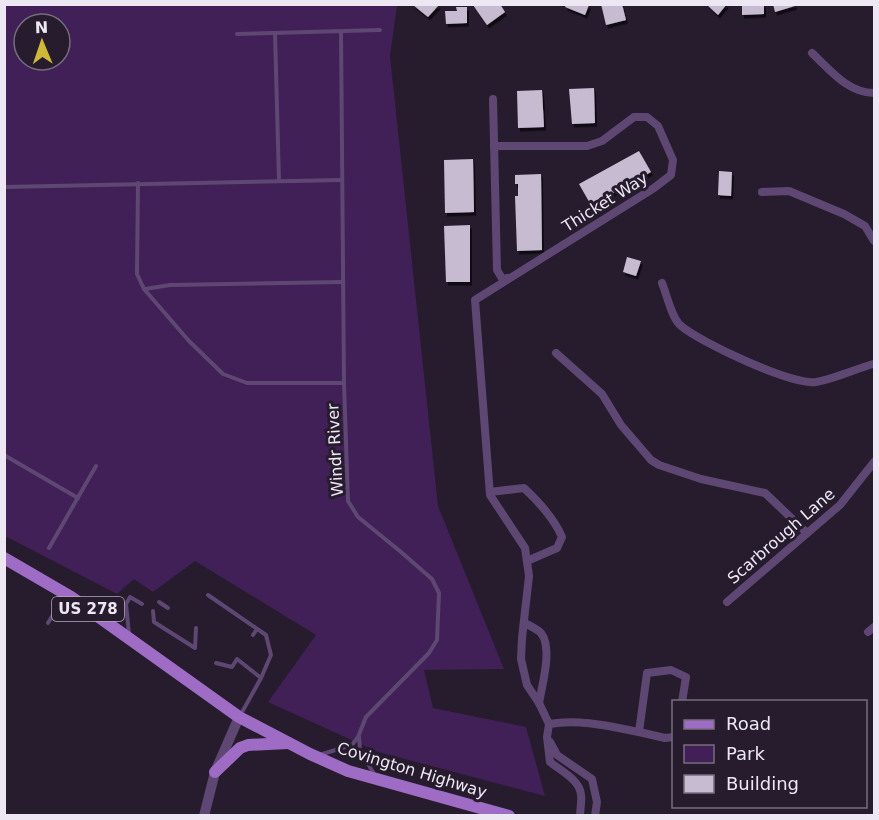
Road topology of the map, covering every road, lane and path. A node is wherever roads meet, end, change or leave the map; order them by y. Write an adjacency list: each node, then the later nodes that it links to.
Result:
1 (380, 30): 2 (lane)
2 (341, 31): 3 (lane); 9 (lane, Windr River)
3 (275, 33): 4 (lane); 10 (lane)
4 (237, 34)
5 (812, 53): 6 (street)
6 (874, 93)
7 (493, 99): 8 (street)
8 (494, 146): 15 (street); 15 (street, Thicket Way)
9 (342, 180): 10 (lane); 16 (lane, Windr River)
10 (279, 181): 11 (lane)
11 (138, 183): 12 (lane); 18 (lane)
12 (4, 187)
13 (762, 192): 14 (street)
14 (874, 241)
15 (512, 277): 25 (street, Thicket Way)
16 (343, 282): 18 (lane); 21 (lane, Windr River)
17 (662, 283): 20 (street)
18 (144, 289): 21 (lane)
19 (555, 353): 27 (street)
20 (874, 362)
21 (344, 383): 53 (lane, Windr River)
22 (4, 455): 26 (lane)
23 (874, 462): 27 (street, Scarbrough Lane)
24 (96, 466): 26 (lane)
25 (490, 492): 30 (street, Thicket Way); 30 (street)
26 (78, 498): 28 (lane)
27 (807, 533): 34 (street, Scarbrough Lane)
28 (49, 548)
29 (4, 558): 31 (main road, Covington Highway / US 278)
30 (527, 561): 41 (street, Thicket Way)
31 (66, 594): 39 (main road, Covington Highway / US 278); 40 (lane)
32 (208, 595): 43 (lane)
33 (159, 602): 37 (lane)
34 (727, 602)
35 (126, 604): 36 (lane); 39 (lane); 45 (lane)
36 (142, 604)
37 (168, 608)
38 (153, 611): 42 (lane)
39 (93, 613): 45 (main road, Covington Highway / US 278)
40 (48, 623)
41 (525, 623): 49 (street, Thicket Way); 49 (street)
42 (196, 628)
43 (257, 629): 44 (lane); 47 (lane)
44 (253, 635)
45 (131, 641): 50 (main road, Covington Highway / US 278)
46 (216, 663): 47 (lane)
47 (261, 678): 50 (lane)
48 (682, 700): 52 (street)
49 (539, 703): 51 (street, Thicket Way)
50 (239, 717): 56 (main road, Covington Highway / US 278); 58 (street)
51 (549, 724): 52 (street); 54 (street)
52 (639, 732): 55 (street)
53 (358, 736): 57 (lane); 59 (lane)
54 (547, 737): 62 (street); 63 (street)
55 (672, 737)
56 (289, 743): 57 (main road, Covington Highway / US 278); 58 (main road)
57 (315, 756): 59 (main road, Covington Highway / US 278)
58 (216, 772): 60 (street)
59 (376, 779): 61 (main road, Covington Highway / US 278)
60 (204, 816)
61 (509, 816)
62 (580, 816)
63 (595, 816)

